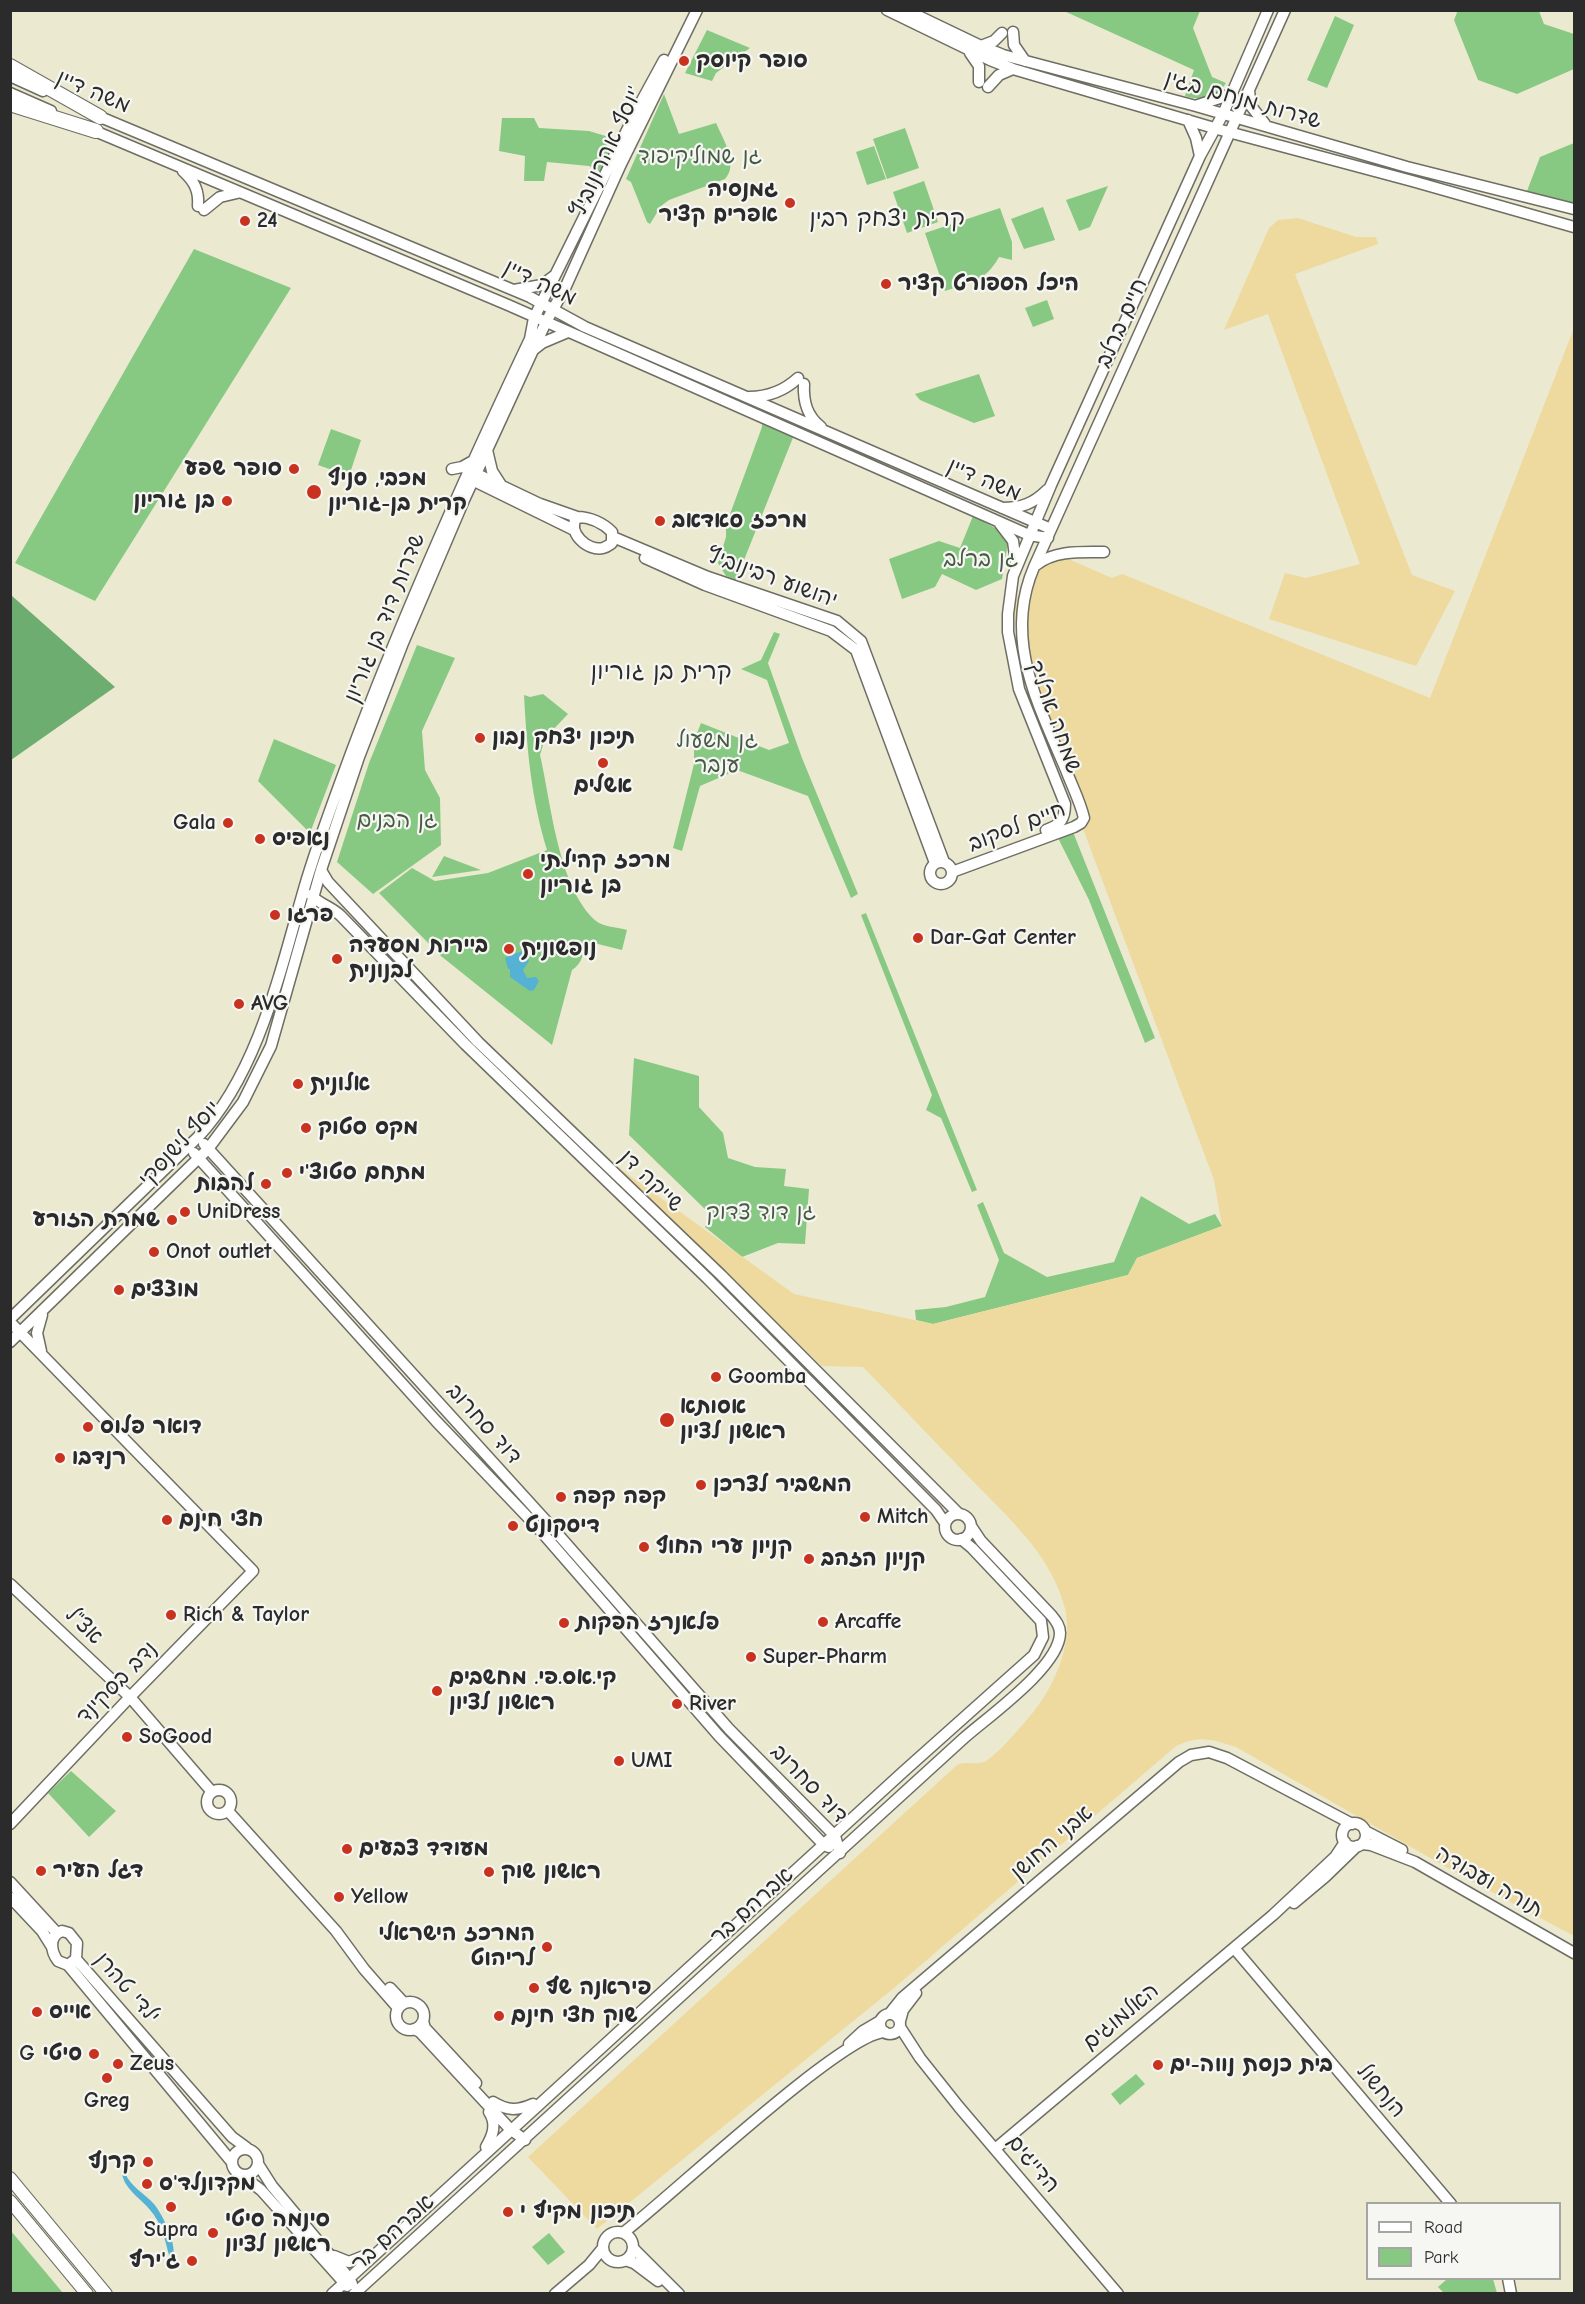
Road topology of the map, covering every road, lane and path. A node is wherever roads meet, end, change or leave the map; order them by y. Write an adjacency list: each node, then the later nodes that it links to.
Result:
1 (691, 10): 33 (street, יוסף אהרונוביץ')
2 (697, 10): 37 (street, יוסף אהרונוביץ')
3 (887, 10): 8 (street, שדרות מנחם בגין)
4 (906, 10): 7 (street, שדרות מנחם בגין)
5 (1268, 10): 15 (street, חיים ברלב)
6 (1285, 10): 13 (street, חיים ברלב)
7 (981, 46): 9 (street, שדרות מנחם בגין); 9 (street)
8 (963, 47): 11 (street, שדרות מנחם בגין); 11 (street)
9 (1026, 61): 17 (street, שדרות מנחם בגין)
10 (10, 66): 19 (highway)
11 (1013, 69): 21 (street, שדרות מנחם בגין)
12 (10, 76): 19 (street, משה דיין)
13 (1249, 88): 20 (street, חיים ברלב); 22 (street)
14 (10, 93): 24 (street, משה דיין)
15 (1232, 94): 17 (street); 18 (street, חיים ברלב)
16 (10, 104): 24 (highway)
17 (1196, 106): 18 (street, שדרות מנחם בגין)
18 (1223, 114): 20 (street, שדרות מנחם בגין); 23 (street, חיים ברלב)
19 (100, 117): 34 (street, משה דיין)
20 (1236, 117): 22 (street, שדרות מנחם בגין); 25 (street, חיים ברלב)
21 (1188, 120): 23 (street, שדרות מנחם בגין); 28 (street)
22 (1267, 126): 31 (street, שדרות מנחם בגין)
23 (1215, 128): 25 (street, שדרות מנחם בגין); 28 (street, חיים ברלב)
24 (96, 131): 29 (street, משה דיין)
25 (1230, 132): 26 (street, שדרות מנחם בגין); 27 (street, חיים ברלב)
26 (1250, 138): 27 (street, שדרות מנחם בגין); 32 (street, שדרות מנחם בגין)
27 (1223, 145): 56 (street, חיים ברלב)
28 (1200, 156): 49 (street, חיים ברלב)
29 (178, 167): 30 (street, משה דיין); 30 (street)
30 (239, 192): 36 (street, משה דיין)
31 (1575, 209)
32 (1575, 227)
33 (557, 274): 34 (street); 35 (street, יוסף אהרונוביץ')
34 (514, 290): 35 (street, משה דיין)
35 (542, 303): 37 (street, משה דיין); 38 (street, שדרות דוד בן גוריון)
36 (508, 305): 38 (street, משה דיין); 41 (street)
37 (553, 310): 39 (street, שדרות דוד בן גוריון); 42 (street, משה דיין)
38 (534, 318): 39 (street, משה דיין); 41 (street, שדרות דוד בן גוריון)
39 (546, 322): 40 (street, משה דיין); 41 (street, שדרות דוד בן גוריון)
40 (568, 332): 41 (street); 52 (street, משה דיין)
41 (531, 345): 44 (street, שדרות דוד בן גוריון); 45 (street, שדרות דוד בן גוריון)
42 (744, 397): 43 (street, משה דיין); 43 (street)
43 (831, 435): 52 (street, משה דיין)
44 (487, 450): 47 (street, שדרות דוד בן גוריון); 48 (street)
45 (471, 462): 46 (street); 47 (street, שדרות דוד בן גוריון)
46 (452, 469)
47 (472, 477): 48 (street); 50 (street); 51 (street, שדרות דוד בן גוריון); 66 (street, שדרות דוד בן גוריון)
48 (501, 485): 53 (street)
49 (1051, 485): 52 (street); 54 (street, חיים ברלב)
50 (484, 487): 51 (street); 55 (street)
51 (464, 500): 65 (street, שדרות דוד בן גוריון)
52 (995, 513): 54 (street, משה דיין); 57 (street, משה דיין); 60 (street)
53 (577, 517): 55 (street); 58 (street)
54 (1035, 523): 56 (street, משה דיין); 57 (street, שמחה ארליך)
55 (574, 530): 58 (street)
56 (1050, 534): 57 (street, משה דיין); 61 (street, שמחה ארליך)
57 (1029, 535): 60 (street, שמחה ארליך)
58 (613, 540): 64 (street, יהושוע רבינוביץ)
59 (1104, 552): 61 (street)
60 (1016, 568): 63 (street, שמחה ארליך)
61 (1029, 579): 62 (street, שמחה ארליך)
62 (1082, 809): 64 (street, חיים לסקוב)
63 (1063, 820): 64 (street, חיים לסקוב)
64 (945, 866)
65 (321, 870): 67 (street, שדרות דוד בן גוריון); 69 (street, שייקה דן)
66 (305, 888): 67 (street); 71 (street, יוסף לישנסקי)
67 (315, 896): 68 (street, שייקה דן); 69 (street); 70 (street, יוסף לישנסקי)
68 (341, 916): 70 (street); 81 (street, שייקה דן)
69 (359, 916): 80 (street, שייקה דן)
70 (306, 923): 73 (street, יוסף לישנסקי)
71 (198, 1137): 72 (street, יוסף לישנסקי); 73 (street, דוד סחרוב)
72 (188, 1146): 74 (street, דוד סחרוב); 76 (street, יוסף לישנסקי)
73 (208, 1149): 74 (street, יוסף לישנסקי); 91 (street, דוד סחרוב)
74 (199, 1158): 75 (street, יוסף לישנסקי); 89 (street, דוד סחרוב)
75 (44, 1310): 77 (street, יוסף לישנסקי); 79 (street)
76 (10, 1321): 77 (street)
77 (21, 1332): 78 (street, יוסף לישנסקי); 79 (street)
78 (10, 1342)
79 (42, 1354): 85 (street, נדב בסקינד)
80 (959, 1514): 81 (street); 82 (street)
81 (945, 1523): 83 (street)
82 (971, 1526): 83 (street); 103 (street, אברהם בר)
83 (961, 1539): 94 (street, אברהם בר)
84 (10, 1584): 85 (street, אצ"ל)
85 (130, 1697): 86 (street, אצ"ל); 87 (street, נדב בסקינד)
86 (139, 1708): 87 (street); 90 (street, אצ"ל)
87 (118, 1710): 96 (street, נדב בסקינד)
88 (710, 1743): 89 (street)
89 (729, 1746): 95 (street, דוד סחרוב)
90 (212, 1792): 93 (street); 93 (street)
91 (794, 1796): 94 (street); 99 (street, דוד סחרוב)
92 (1312, 1803): 97 (street); 100 (street); 114 (street, אבני החושן)
93 (228, 1811): 115 (street)
94 (860, 1812): 99 (street, אברהם בר)
95 (795, 1815): 101 (street, דוד סחרוב); 105 (street)
96 (10, 1824)
97 (1352, 1824): 98 (street); 100 (street)
98 (1365, 1831): 102 (street); 104 (street, תורה ועבודה)
99 (835, 1836): 101 (street, אברהם בר); 103 (street, דוד סחרוב)
100 (1344, 1837): 102 (street); 108 (street, האלמוגים)
101 (824, 1845): 103 (street, דוד סחרוב); 105 (street, אברהם בר)
102 (1359, 1845): 104 (street, תורה ועבודה); 108 (street, האלמוגים)
103 (840, 1853): 126 (street, אברהם בר)
104 (1415, 1862): 112 (street, תורה ועבודה)
105 (799, 1868): 123 (street, אברהם בר)
106 (10, 1882): 109 (street)
107 (10, 1897): 110 (street)
108 (1273, 1915): 111 (street, האלמוגים)
109 (57, 1933): 110 (street); 113 (street)
110 (52, 1947): 113 (street)
111 (1234, 1948): 128 (street, האלמוגים); 135 (street, הנחשול)
112 (1575, 1953)
113 (72, 1962): 127 (street, ילדי טהרן); 130 (street, ילדי טהרן)
114 (935, 1970): 116 (street, אבני החושן); 119 (street, אבני החושן)
115 (401, 2005): 117 (street); 120 (street)
116 (890, 2013): 118 (street); 119 (street)
117 (423, 2021): 120 (street); 124 (street)
118 (880, 2021): 119 (street); 121 (street)
119 (894, 2028): 121 (street); 128 (street, הדייגים)
120 (414, 2029): 122 (street)
121 (822, 2068): 136 (street)
122 (481, 2099): 125 (street); 129 (street)
123 (542, 2100): 124 (street); 125 (street, אברהם בר)
124 (493, 2102): 125 (street)
125 (513, 2127): 126 (street); 129 (street, אברהם בר)
126 (525, 2139): 146 (street, אברהם בר)
127 (247, 2148): 130 (street); 131 (street)
128 (995, 2149): 152 (street, הדייגים)
129 (479, 2158): 138 (street, אברהם בר)
130 (231, 2161): 132 (street)
131 (258, 2164): 132 (street); 141 (street)
132 (240, 2174): 145 (street)
133 (10, 2178): 148 (main road)
134 (10, 2201): 147 (main road)
135 (1449, 2202)
136 (646, 2216): 137 (street); 139 (street)
137 (623, 2234): 139 (street); 140 (street)
138 (385, 2245): 141 (street); 145 (street, אברהם בר)
139 (632, 2245): 143 (street); 151 (street)
140 (603, 2248): 142 (street); 144 (street)
141 (326, 2250): 145 (street)
142 (609, 2259): 143 (street); 144 (street)
143 (625, 2260): 151 (street)
144 (589, 2265): 150 (street)
145 (346, 2280): 146 (street); 149 (street, אברהם בר)
146 (355, 2293)
147 (87, 2294)
148 (106, 2294)
149 (332, 2294)
150 (555, 2294)
151 (676, 2294)
152 (1118, 2294)

